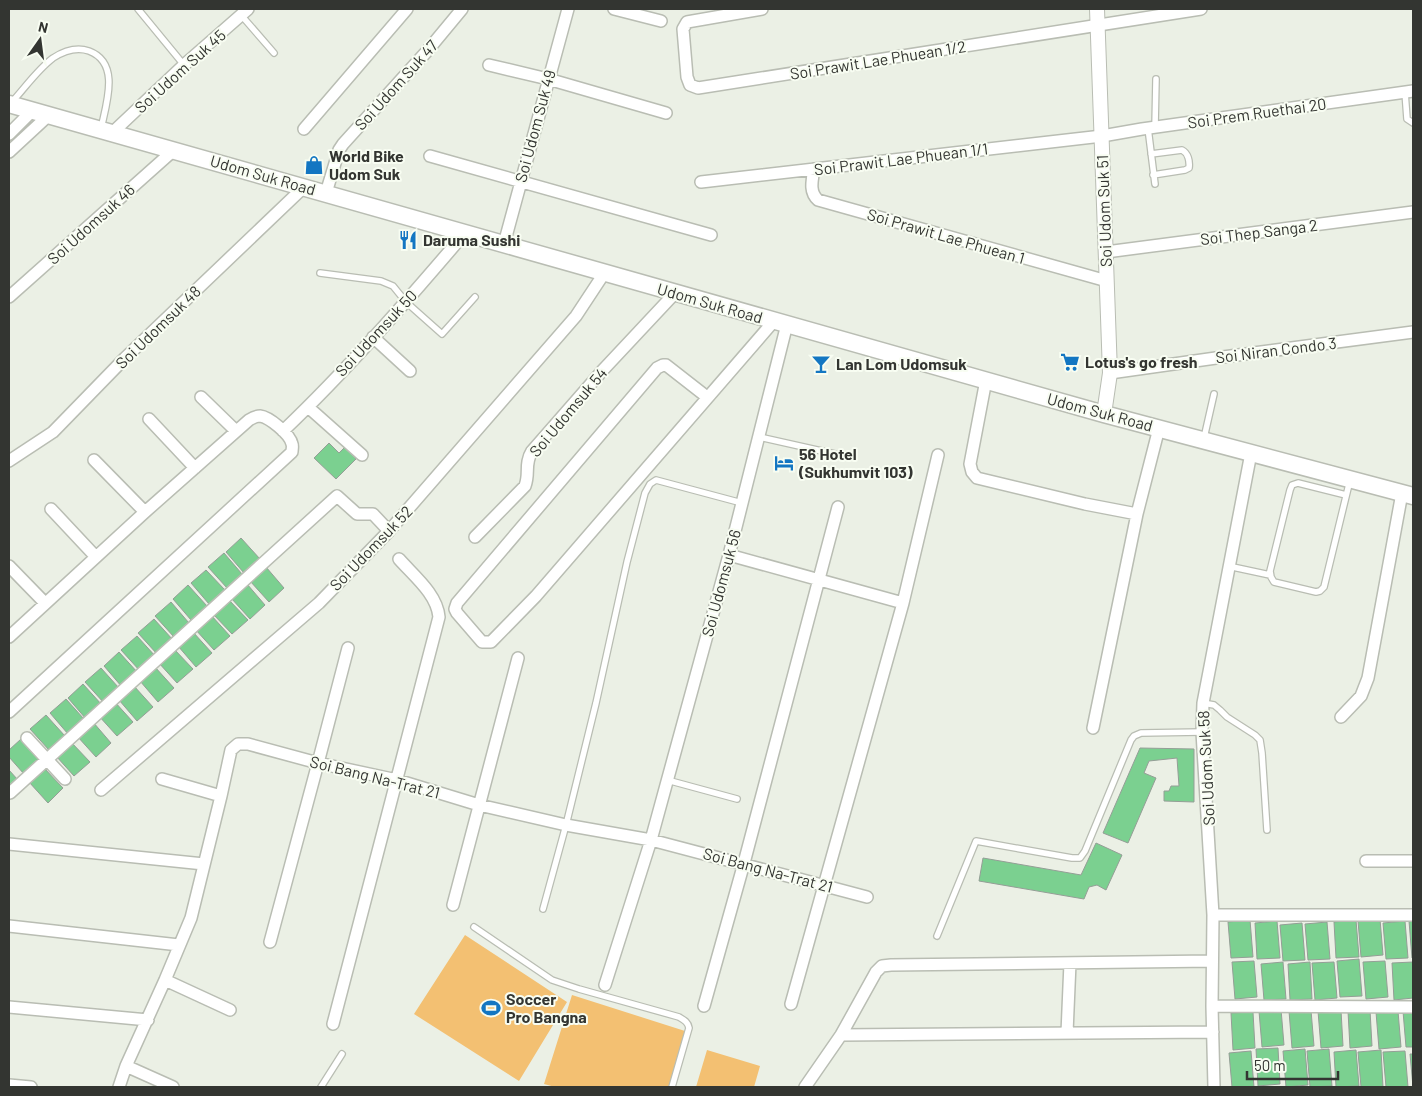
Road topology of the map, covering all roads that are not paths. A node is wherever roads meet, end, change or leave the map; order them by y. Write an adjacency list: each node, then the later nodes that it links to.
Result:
1 (138, 9): 13 (lane)
2 (407, 9): 24 (street)
3 (462, 9): 38 (street, Soi Udom Suk 47)
4 (568, 9): 15 (street, Soi Udom Suk 49)
5 (614, 9): 10 (street)
6 (762, 9): 11 (street, Soi Prawit Lae Phuean 1/2)
7 (1097, 9): 11 (street, Soi Udom Suk 51)
8 (1201, 9): 11 (street)
9 (245, 12): 12 (lane); 13 (street, Soi Udom Suk 45)
10 (660, 21)
11 (1098, 25): 27 (street, Soi Udom Suk 51)
12 (274, 53)
13 (184, 65): 25 (street, Soi Udom Suk 45)
14 (489, 65): 15 (street)
15 (548, 79): 20 (street); 34 (street, Soi Udom Suk 49)
16 (1156, 79): 23 (lane)
17 (1409, 91): 22 (lane); 23 (street, Soi Prem Ruethai 20)
18 (9, 104): 19 (main road, Udom Suk Road); 25 (lane)
19 (32, 111): 21 (main road, Udom Suk Road); 26 (street)
20 (666, 113)
21 (49, 115): 25 (main road, Udom Suk Road); 29 (street)
22 (1413, 123)
23 (1152, 128): 27 (street, Soi Prem Ruethai 20); 30 (lane)
24 (304, 129)
25 (106, 132): 28 (main road, Udom Suk Road)
26 (9, 134)
27 (1102, 136): 32 (street, Soi Prawit Lae Phuean 1/1); 43 (street, Soi Udom Suk 51)
28 (174, 150): 37 (main road, Udom Suk Road); 48 (street, Soi Udomsuk 46)
29 (9, 152)
30 (1151, 154): 33 (lane); 33 (lane)
31 (430, 156): 34 (street)
32 (814, 169): 35 (street, Soi Prawit Lae Phuean 1/1); 46 (street, Soi Prawit Lae Phuean 1)
33 (1153, 175): 36 (lane)
34 (520, 181): 41 (street); 42 (street, Soi Udom Suk 49)
35 (701, 182)
36 (1154, 184)
37 (304, 187): 38 (main road, Udom Suk Road); 73 (street, Soi Udomsuk 48)
38 (326, 193): 40 (main road, Udom Suk Road)
39 (1413, 212): 43 (street, Soi Thep Sanga 2)
40 (465, 233): 42 (main road, Udom Suk Road); 50 (street, Soi Udomsuk 50)
41 (711, 235)
42 (504, 244): 44 (main road, Udom Suk Road)
43 (1106, 252): 46 (street, Soi Udom Suk 51)
44 (605, 272): 47 (main road, Udom Suk Road); 82 (street, Soi Udomsuk 52)
45 (320, 273): 50 (lane)
46 (1107, 281): 55 (street, Soi Udom Suk 51)
47 (676, 292): 51 (main road, Udom Suk Road); 83 (street, Soi Udomsuk 54)
48 (9, 297)
49 (475, 297): 50 (lane)
50 (406, 302): 53 (street, Soi Udomsuk 50)
51 (780, 323): 56 (main road, Udom Suk Road); 59 (street); 66 (street, Soi Udomsuk 56)
52 (1413, 332): 55 (street, Soi Niran Condo 3)
53 (373, 337): 54 (street); 60 (street, Soi Udomsuk 50)
54 (410, 371)
55 (1110, 373): 61 (street, Soi Udom Suk 51)
56 (986, 380): 61 (main road, Udom Suk Road); 81 (street)
57 (1214, 394): 67 (lane)
58 (202, 397): 64 (street)
59 (707, 398): 59 (street)
60 (308, 407): 65 (street, Soi Udomsuk 50); 70 (street)
61 (1104, 414): 63 (main road, Udom Suk Road)
62 (149, 419): 74 (street)
63 (1159, 428): 67 (main road, Udom Suk Road); 81 (street)
64 (236, 431): 65 (street); 74 (street)
65 (283, 431): 97 (street)
66 (759, 437): 69 (lane); 77 (street, Soi Udomsuk 56)
67 (1204, 440): 68 (main road, Udom Suk Road)
68 (1251, 453): 75 (main road, Udom Suk Road); 88 (street, Soi Udom Suk 58)
69 (835, 454)
70 (362, 455)
71 (938, 455): 92 (street)
72 (94, 460): 80 (street)
73 (9, 461)
74 (195, 468): 80 (street)
75 (1348, 487): 76 (main road, Udom Suk Road); 89 (lane); 89 (lane)
76 (1408, 495): 98 (street)
77 (742, 503): 84 (street, Soi Udomsuk 56); 113 (lane)
78 (838, 507): 90 (street)
79 (51, 509): 85 (street)
80 (145, 512): 85 (street)
81 (1137, 514): 99 (street)
82 (389, 531): 102 (street); 108 (street, Soi Udomsuk 52)
83 (475, 537)
84 (729, 555): 90 (street); 107 (street, Soi Udomsuk 56)
85 (96, 557): 91 (street)
86 (400, 558): 106 (street)
87 (9, 566): 91 (street)
88 (1228, 566): 89 (lane); 96 (street, Soi Udom Suk 58)
89 (1270, 575)
90 (818, 581): 92 (street); 119 (street)
91 (45, 603): 93 (street)
92 (902, 603): 121 (street)
93 (9, 637)
94 (348, 648): 103 (street)
95 (518, 658): 112 (street)
96 (1203, 703): 100 (street, Soi Udom Suk 58); 114 (lane)
97 (9, 712)
98 (1341, 717)
99 (1093, 728)
100 (1202, 732): 125 (street, Soi Udom Suk 58); 129 (lane)
101 (27, 738): 102 (street)
102 (48, 760): 104 (street); 109 (street)
103 (318, 763): 106 (street, Soi Bang Na-Trat 21); 110 (street, Soi Bang Na-Trat 21); 130 (street)
104 (64, 779)
105 (162, 779): 110 (street)
106 (397, 780): 112 (street, Soi Bang Na-Trat 21); 143 (street)
107 (667, 780): 111 (lane); 115 (street, Soi Udomsuk 56)
108 (101, 790)
109 (10, 793)
110 (221, 796): 120 (street, Soi Bang Na-Trat 21)
111 (737, 799)
112 (479, 804): 113 (street, Soi Bang Na-Trat 21); 123 (street)
113 (566, 825): 115 (street, Soi Bang Na-Trat 21); 124 (lane)
114 (1267, 830)
115 (651, 840): 119 (street, Soi Bang Na-Trat 21); 135 (street, Soi Udomsuk 56)
116 (9, 844): 120 (street)
117 (1366, 861): 118 (street)
118 (1413, 861)
119 (744, 863): 121 (street, Soi Bang Na-Trat 21); 137 (street)
120 (204, 864): 131 (street, Soi Bang Na-Trat 21)
121 (825, 885): 122 (street, Soi Bang Na-Trat 21); 136 (street)
122 (867, 897)
123 (453, 905)
124 (543, 909)
125 (1213, 915): 126 (street); 132 (street, Soi Udom Suk 58)
126 (1413, 915)
127 (9, 926): 131 (street)
128 (474, 928): 154 (lane)
129 (937, 936)
130 (270, 942)
131 (179, 944): 134 (street, Soi Bang Na-Trat 21)
132 (1212, 962): 133 (street); 138 (street, Soi Udom Suk 58)
133 (1070, 963): 145 (street); 146 (street)
134 (165, 980): 141 (street); 142 (street, Soi Bang Na-Trat 21)
135 (605, 985)
136 (790, 1004)
137 (704, 1006)
138 (1212, 1006): 140 (street); 144 (street, Soi Udom Suk 58)
139 (9, 1007): 142 (street)
140 (1413, 1007)
141 (230, 1010)
142 (148, 1020): 148 (street, Soi Bang Na-Trat 21)
143 (333, 1024)
144 (1213, 1032): 145 (street); 156 (street, Soi Udom Suk 58)
145 (1067, 1033): 146 (street)
146 (841, 1035): 155 (street)
147 (342, 1054): 153 (lane)
148 (126, 1066): 151 (street, Soi Bang Na-Trat 21); 152 (street)
149 (9, 1085): 150 (street)
150 (30, 1087)
151 (119, 1087)
152 (173, 1087)
153 (321, 1087)
154 (672, 1087)
155 (805, 1087)
156 (1214, 1087)

